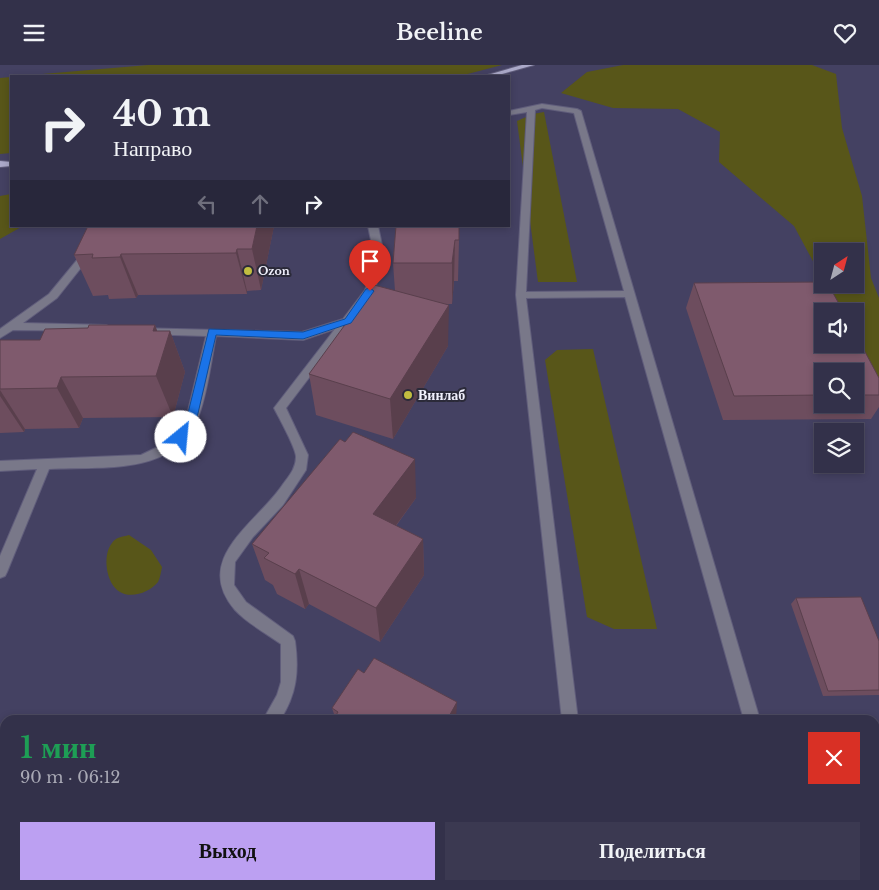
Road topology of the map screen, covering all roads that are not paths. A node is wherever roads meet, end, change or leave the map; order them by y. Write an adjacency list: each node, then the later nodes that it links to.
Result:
1 (530, 65): 2 (main road)
2 (492, 75)
3 (531, 108): 4 (street); 7 (street); 8 (street)
4 (510, 113)
5 (109, 227): 10 (street)
6 (374, 227): 9 (street)
7 (630, 294): 8 (street); 20 (street)
8 (521, 295): 19 (street)
9 (348, 321): 13 (street); 18 (street)
10 (13, 326): 11 (street); 14 (street)
11 (113, 329)
12 (133, 329): 13 (street)
13 (212, 332): 15 (street)
14 (0, 334)
15 (46, 464): 16 (street); 17 (street)
16 (0, 465)
17 (0, 572)
18 (274, 715)
19 (569, 715)
20 (751, 715)

